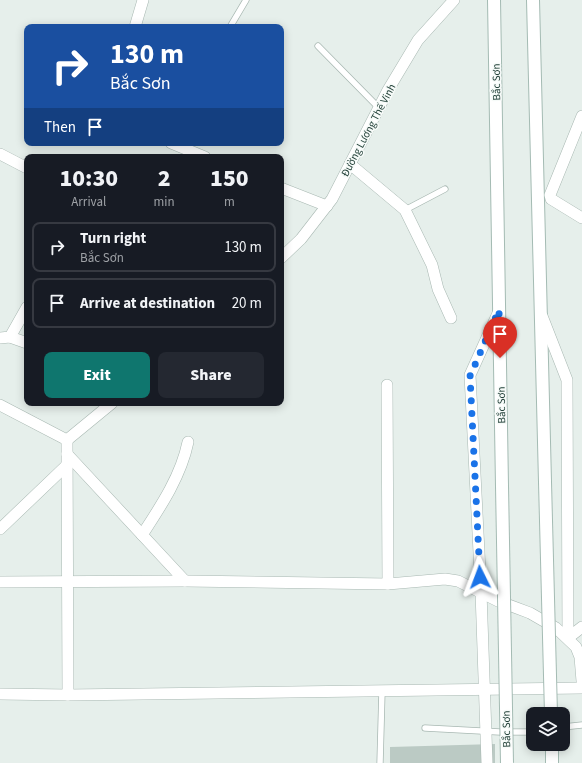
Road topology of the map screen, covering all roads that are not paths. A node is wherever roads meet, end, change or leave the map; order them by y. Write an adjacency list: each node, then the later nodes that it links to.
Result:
1 (143, 0): 6 (street)
2 (246, 0): 7 (lane)
3 (454, 0): 9 (street, Đường Lương Thế Vinh)
4 (494, 0): 22 (main road, Bắc Sơn)
5 (533, 0): 24 (main road)
6 (136, 24)
7 (232, 24)
8 (318, 46): 9 (lane)
9 (379, 108): 14 (street, Đường Lương Thế Vinh)
10 (582, 116): 20 (street)
11 (178, 146): 13 (street)
12 (0, 154): 15 (street)
13 (198, 154)
14 (350, 164): 18 (street, Đường Lương Thế Vinh); 19 (street)
15 (24, 166)
16 (284, 189): 18 (street)
17 (445, 189): 19 (lane)
18 (327, 206): 21 (street, Đường Lương Thế Vinh)
19 (405, 210): 25 (street)
20 (582, 218)
21 (284, 255)
22 (499, 310): 41 (street); 59 (main road, Bắc Sơn, bridge)
23 (24, 311): 26 (street)
24 (541, 312): 43 (street); 50 (main road, bridge)
25 (451, 318)
26 (5, 337): 27 (street)
27 (24, 342)
28 (387, 385): 40 (street)
29 (0, 405): 31 (street)
30 (108, 406): 31 (street)
31 (67, 440): 33 (street)
32 (188, 442): 36 (street)
33 (67, 454): 34 (street); 36 (street)
34 (67, 466): 35 (street); 39 (street)
35 (0, 529)
36 (142, 535): 37 (street)
37 (185, 581): 39 (street); 40 (street)
38 (0, 582): 39 (street)
39 (68, 582): 49 (street)
40 (388, 584): 41 (street)
41 (481, 592): 43 (street); 46 (street)
42 (582, 627): 43 (street)
43 (568, 638): 44 (street)
44 (582, 681)
45 (582, 688): 46 (street)
46 (483, 689): 47 (street); 54 (street)
47 (382, 691): 49 (street); 57 (lane)
48 (0, 694): 49 (street)
49 (68, 695)
50 (551, 707)
51 (582, 725): 52 (lane)
52 (570, 726)
53 (425, 728): 54 (lane)
54 (485, 732): 55 (lane); 58 (street)
55 (526, 732)
56 (552, 751): 60 (main road)
57 (380, 763)
58 (487, 763)
59 (507, 763)
60 (552, 763)

